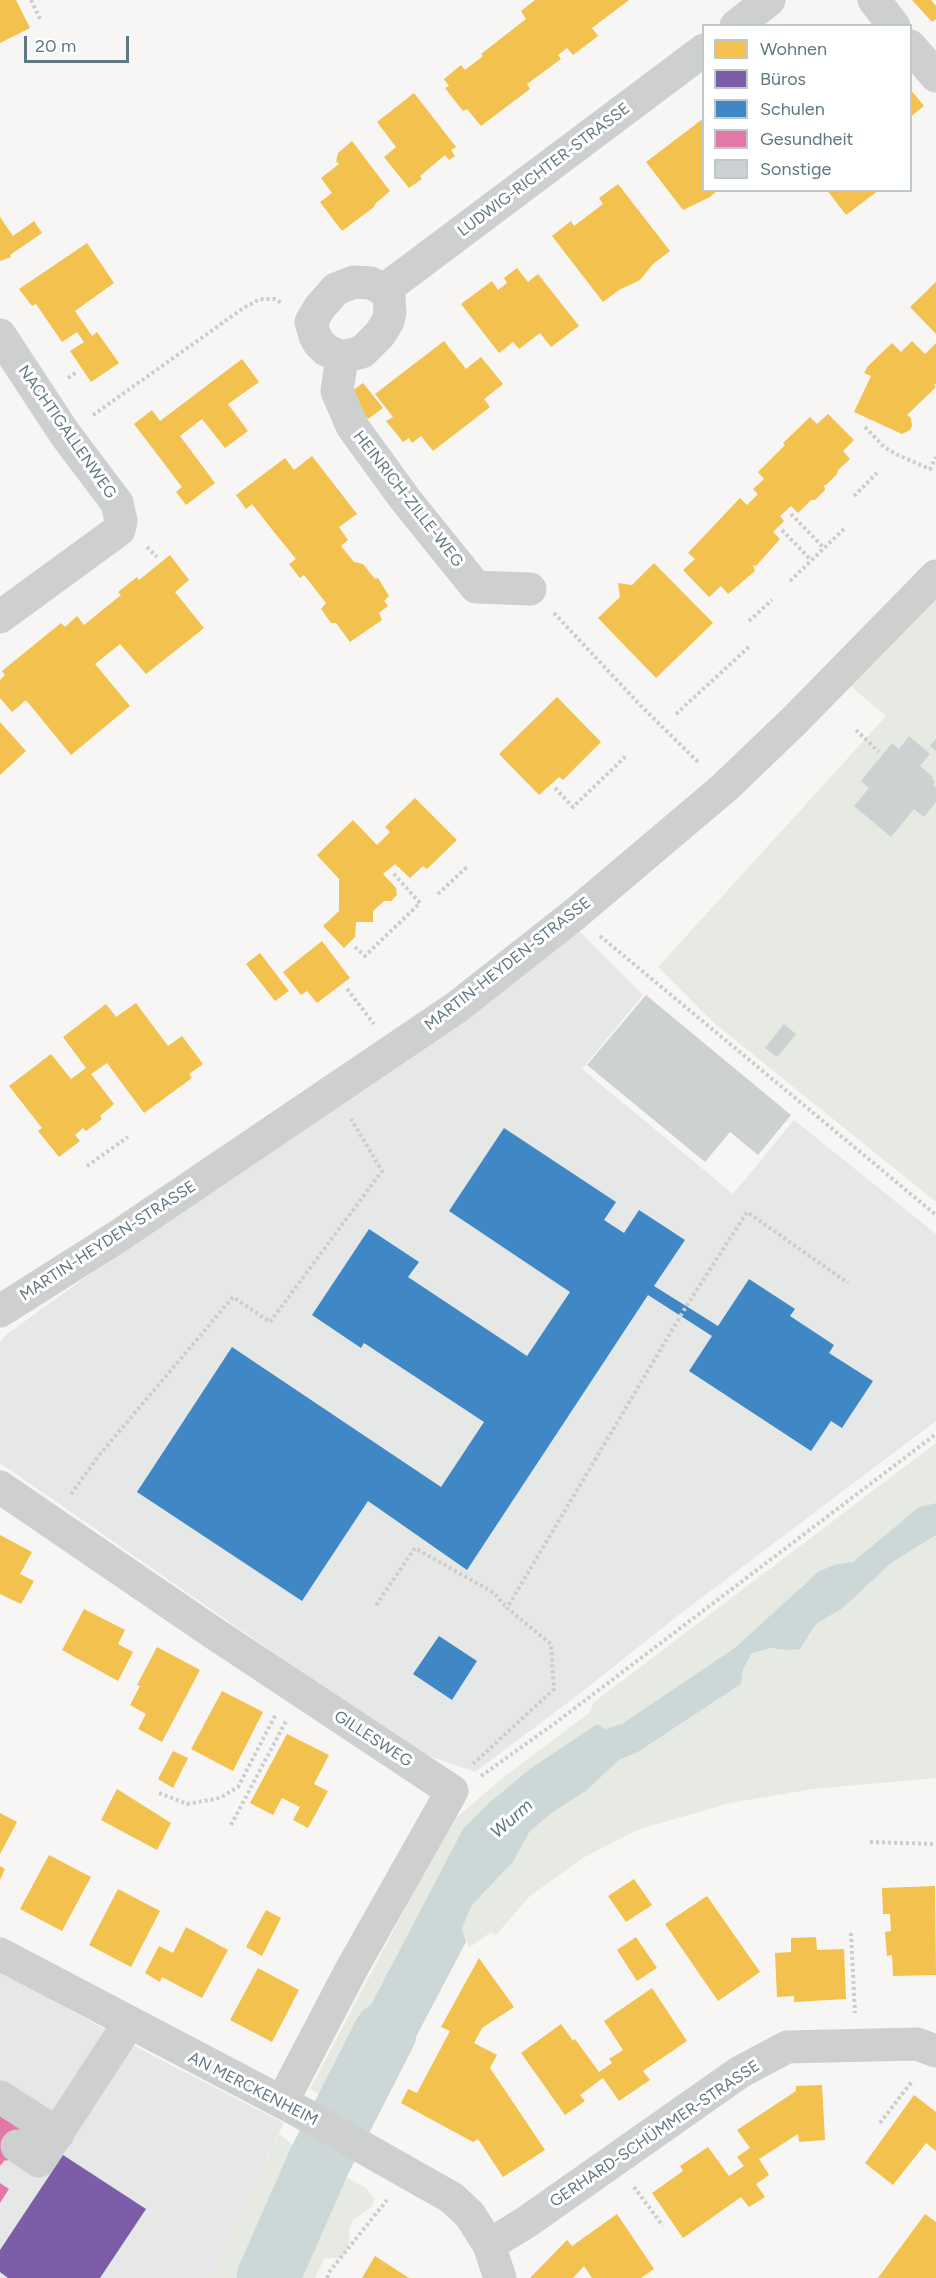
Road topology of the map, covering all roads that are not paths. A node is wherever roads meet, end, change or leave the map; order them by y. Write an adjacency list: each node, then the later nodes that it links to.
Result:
1 (769, 0): 3 (street)
2 (874, 0): 4 (street)
3 (739, 24)
4 (892, 24)
5 (912, 48): 7 (street)
6 (702, 52): 8 (street, LUDWIG-RICHTER-STRASSE)
7 (936, 76)
8 (384, 290): 10 (street); 10 (street)
9 (0, 335): 13 (street, NACHTIGALLENWEG)
10 (342, 357): 12 (street, HEINRICH-ZILLE-WEG)
11 (936, 576): 14 (street, MARTIN-HEYDEN-STRASSE)
12 (530, 589)
13 (0, 617)
14 (0, 1311)
15 (0, 1486): 20 (street, GILLESWEG)
16 (0, 1954): 17 (street, AN MERCKENHEIM)
17 (129, 2023): 20 (street, AN MERCKENHEIM); 21 (street)
18 (936, 2050): 23 (street, GERHARD-SCHÜMMER-STRASSE)
19 (0, 2097): 21 (street)
20 (288, 2106): 23 (street, AN MERCKENHEIM)
21 (58, 2134): 22 (street)
22 (17, 2146)
23 (489, 2245): 24 (street, AN MERCKENHEIM)
24 (500, 2278)

